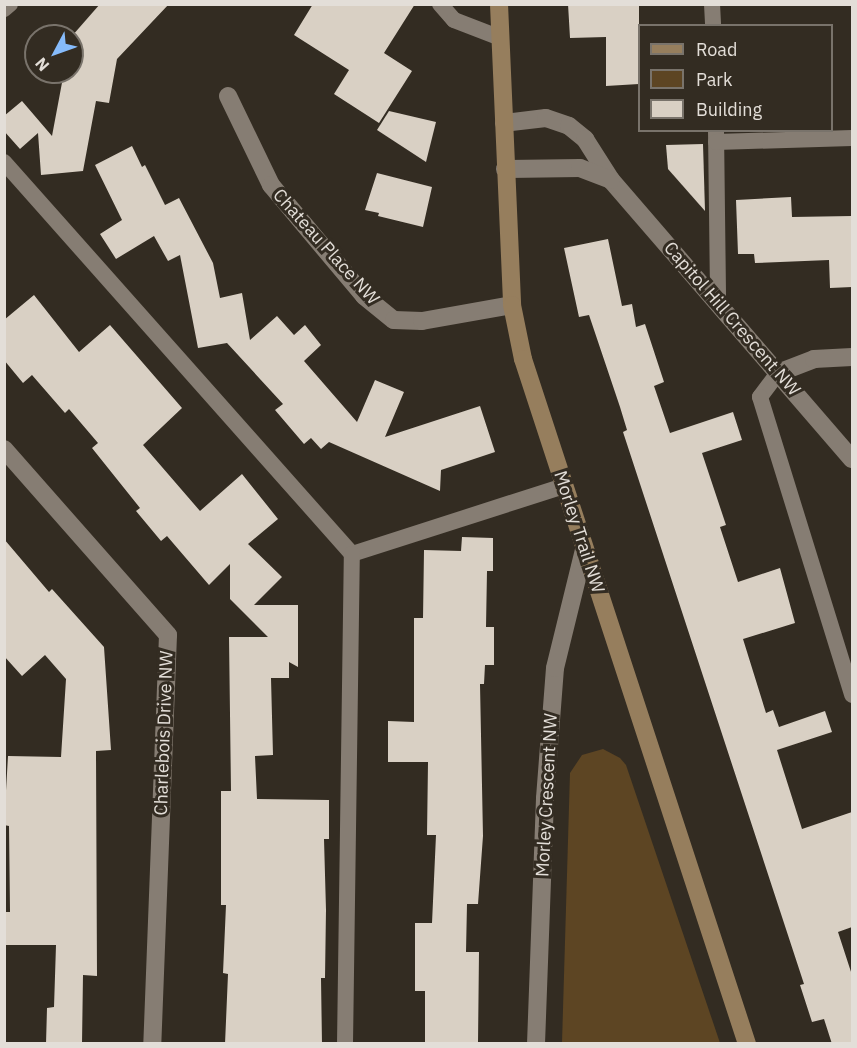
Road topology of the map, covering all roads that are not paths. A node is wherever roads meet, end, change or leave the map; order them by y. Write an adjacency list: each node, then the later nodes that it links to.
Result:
1 (10, 4): 5 (lane)
2 (440, 4): 7 (lane)
3 (499, 4): 7 (street, Morley Trail NW)
4 (712, 4): 6 (lane)
5 (4, 9)
6 (713, 24)
7 (501, 38): 9 (street, Morley Trail NW)
8 (228, 96): 16 (street, Chateau Place NW)
9 (504, 123): 13 (street, Morley Trail NW); 14 (street, Capitol Hill Crescent NW)
10 (716, 136): 11 (lane); 15 (lane)
11 (852, 138)
12 (4, 162): 23 (lane)
13 (505, 169): 14 (street, Capitol Hill Crescent NW); 16 (street, Morley Trail NW)
14 (611, 180): 15 (street, Capitol Hill Crescent NW)
15 (718, 303): 18 (street, Capitol Hill Crescent NW)
16 (512, 306): 21 (street, Morley Trail NW)
17 (852, 357): 18 (street)
18 (778, 373): 20 (street, Capitol Hill Crescent NW); 24 (lane)
19 (4, 449): 25 (street, Charlebois Drive NW)
20 (852, 459)
21 (564, 486): 22 (street, Morley Trail NW); 23 (lane)
22 (584, 550): 27 (street, Morley Crescent NW); 28 (street, Morley Trail NW)
23 (352, 554): 26 (lane)
24 (852, 695)
25 (152, 1044)
26 (345, 1044)
27 (536, 1044)
28 (747, 1044)

